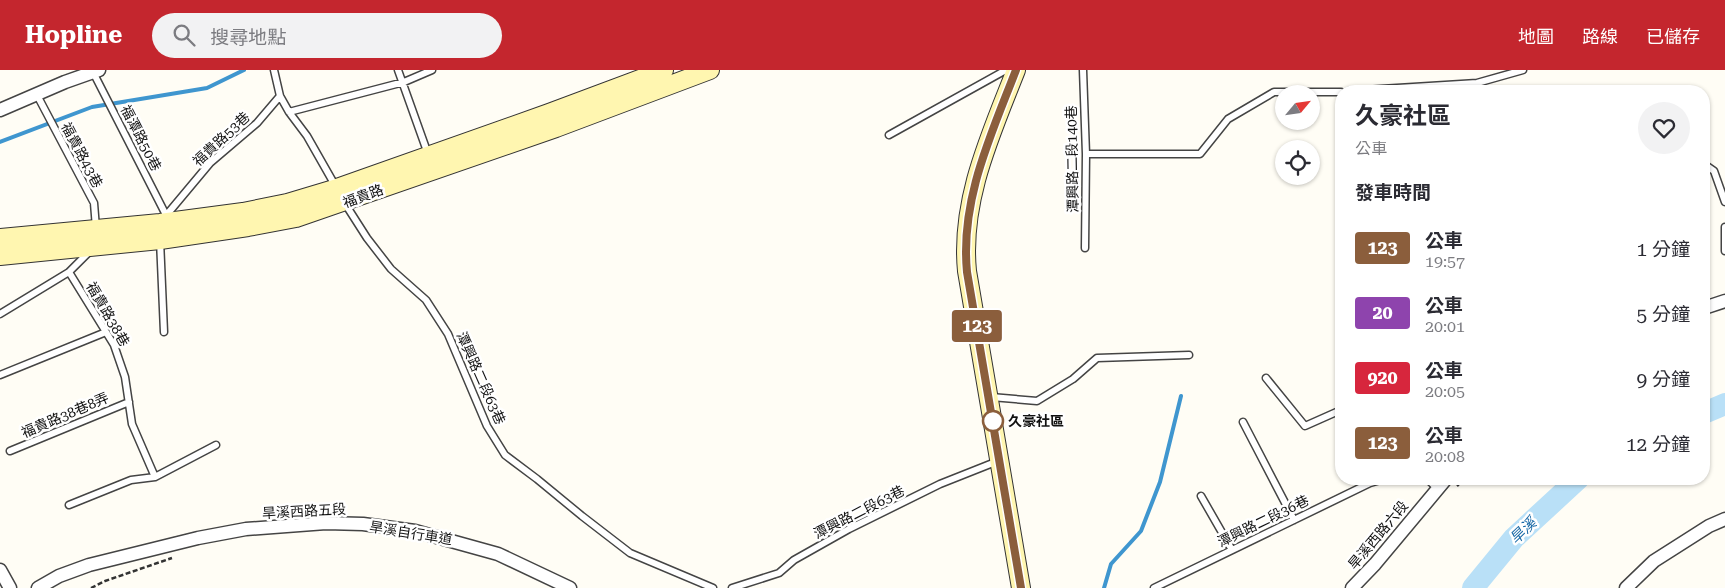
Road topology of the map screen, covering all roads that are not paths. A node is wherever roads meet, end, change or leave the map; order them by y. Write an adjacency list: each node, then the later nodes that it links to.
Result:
1 (59, 70): 12 (street)
2 (274, 70): 17 (lane, 潭興路二段63巷)
3 (398, 70): 13 (lane)
4 (432, 70): 13 (lane)
5 (710, 70): 24 (street, 福貴路)
6 (1006, 70): 20 (lane)
7 (1016, 70): 43 (street)
8 (1083, 70): 21 (lane, 潭興路二段140巷)
9 (1523, 70): 14 (lane)
10 (96, 71): 12 (street); 26 (lane, 福潭路50巷)
11 (660, 71): 22 (street, 福貴路)
12 (65, 82): 16 (street)
13 (404, 82): 19 (lane); 22 (lane)
14 (1434, 85)
15 (1335, 92): 21 (lane)
16 (37, 95): 18 (street); 28 (lane, 福貴路43巷)
17 (280, 96): 19 (lane, 潭興路二段63巷); 26 (lane, 福貴路53巷)
18 (0, 110)
19 (288, 112): 24 (lane, 潭興路二段63巷)
20 (889, 135)
21 (1086, 154): 31 (lane, 潭興路二段140巷)
22 (428, 155): 24 (street, 福貴路)
23 (1710, 168): 25 (lane)
24 (341, 195): 26 (street, 福貴路); 62 (lane, 潭興路二段63巷)
25 (1725, 202)
26 (162, 226): 28 (street, 福貴路); 30 (street, 福貴路); 39 (lane)
27 (1725, 227): 32 (lane)
28 (96, 229): 29 (street, 福貴路); 30 (lane)
29 (0, 238)
30 (93, 248): 33 (street, 福貴路); 34 (lane, 福貴路38巷)
31 (1085, 248)
32 (1725, 251)
33 (0, 256)
34 (70, 272): 37 (lane); 38 (lane, 福貴路38巷)
35 (1725, 301): 36 (street)
36 (1710, 306)
37 (0, 314)
38 (106, 332): 41 (lane); 44 (lane, 福貴路38巷)
39 (164, 332)
40 (1189, 355): 43 (lane)
41 (0, 375)
42 (1266, 378): 45 (lane)
43 (990, 397): 49 (street)
44 (129, 402): 48 (lane, 福貴路38巷8弄); 50 (lane, 福貴路38巷)
45 (1335, 413)
46 (1243, 422): 56 (lane)
47 (216, 445): 50 (lane)
48 (10, 451)
49 (999, 460): 63 (lane, 潭興路二段63巷); 64 (street)
50 (155, 476): 54 (lane)
51 (1366, 485): 56 (lane, 潭興路二段36巷)
52 (1440, 485): 66 (street, 旱溪西路六段)
53 (1201, 496): 57 (lane)
54 (69, 505)
55 (1725, 519): 67 (street)
56 (1294, 520): 57 (lane, 潭興路二段36巷)
57 (1232, 550): 65 (lane, 潭興路二段36巷)
58 (0, 570): 59 (street)
59 (10, 588)
60 (38, 588): 61 (street, 旱溪西路五段)
61 (570, 588)
62 (713, 588)
63 (732, 588)
64 (1021, 588)
65 (1154, 588)
66 (1352, 588)
67 (1626, 588)

